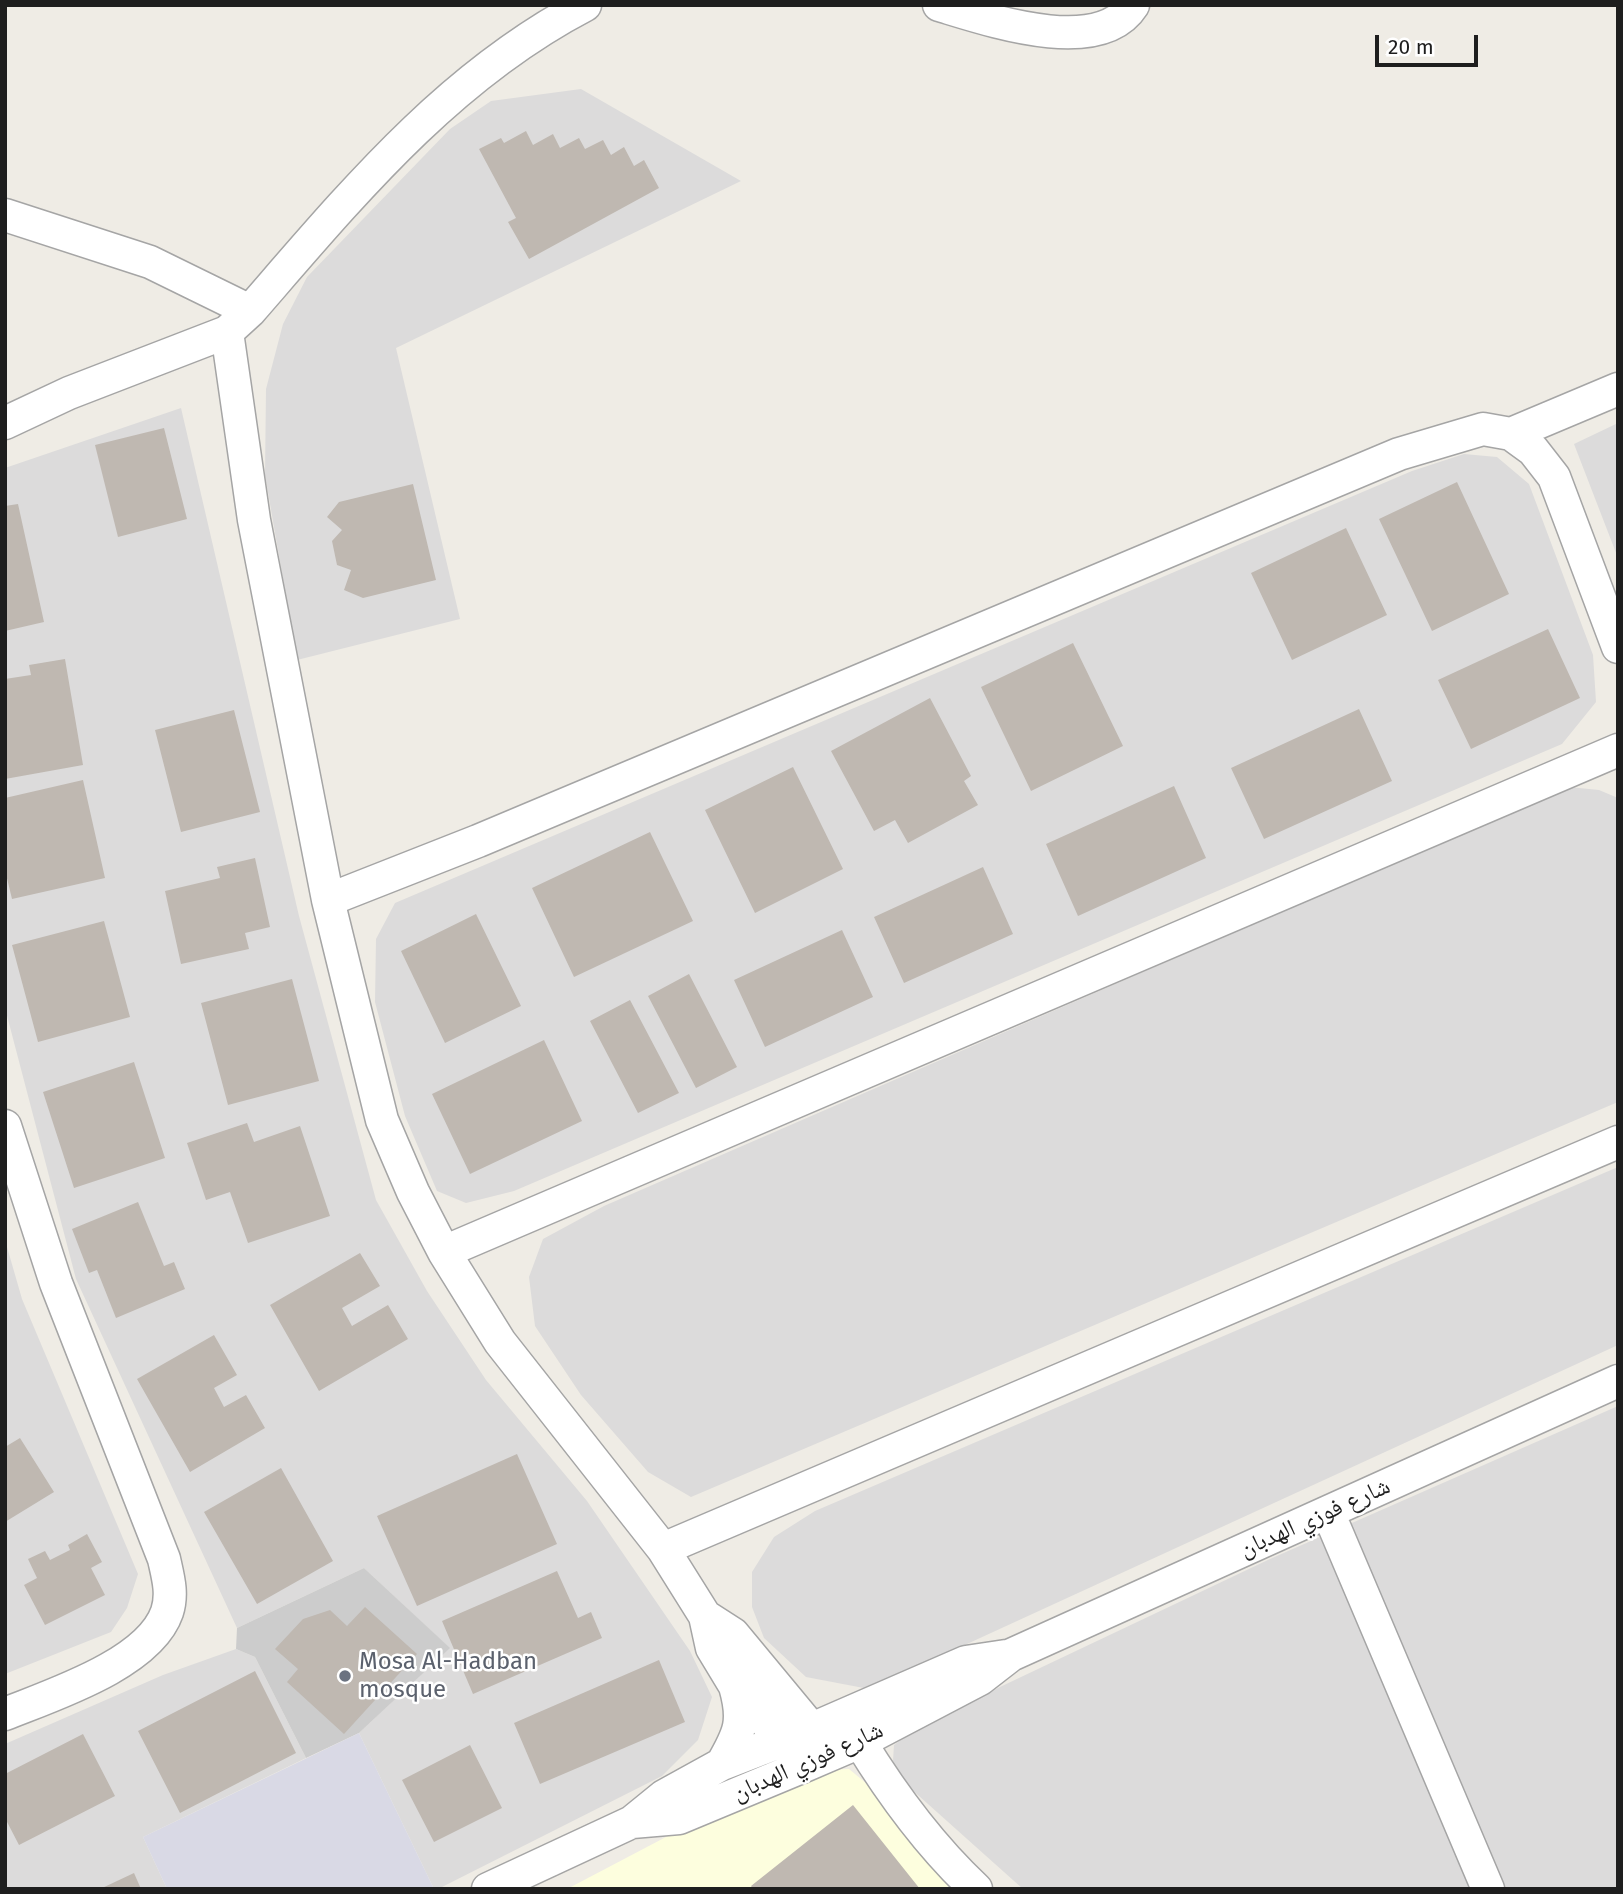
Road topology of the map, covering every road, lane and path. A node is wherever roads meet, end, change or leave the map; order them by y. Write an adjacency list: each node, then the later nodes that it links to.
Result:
1 (585, 5): 5 (street)
2 (939, 5): 3 (street)
3 (1133, 5)
4 (5, 215): 5 (street)
5 (238, 321): 7 (street); 11 (street)
6 (1618, 389): 8 (street)
7 (5, 423)
8 (1511, 434): 9 (street); 11 (street)
9 (1618, 647)
10 (1618, 750): 14 (street)
11 (328, 900): 14 (street)
12 (5, 1126): 21 (street)
13 (1618, 1142): 17 (street)
14 (444, 1252): 17 (street)
15 (1618, 1381): 16 (street, شارع فوزي الهدبان)
16 (1328, 1512): 19 (street, شارع فوزي الهدبان); 30 (street)
17 (663, 1549): 18 (street)
18 (705, 1616): 20 (street); 22 (street)
19 (1011, 1655): 22 (street, شارع فوزي الهدبان); 24 (street, شارع فوزي الهدبان)
20 (735, 1686): 23 (street); 25 (street)
21 (5, 1714)
22 (812, 1729): 23 (street, شارع فوزي الهدبان); 24 (street)
23 (782, 1740): 25 (street, شارع فوزي الهدبان); 26 (street)
24 (846, 1748): 26 (street, شارع فوزي الهدبان); 29 (street)
25 (722, 1764): 27 (street, شارع فوزي الهدبان)
26 (804, 1766): 27 (street, شارع فوزي الهدبان)
27 (632, 1822): 28 (street, شارع فوزي الهدبان)
28 (488, 1889)
29 (976, 1889)
30 (1488, 1889)

